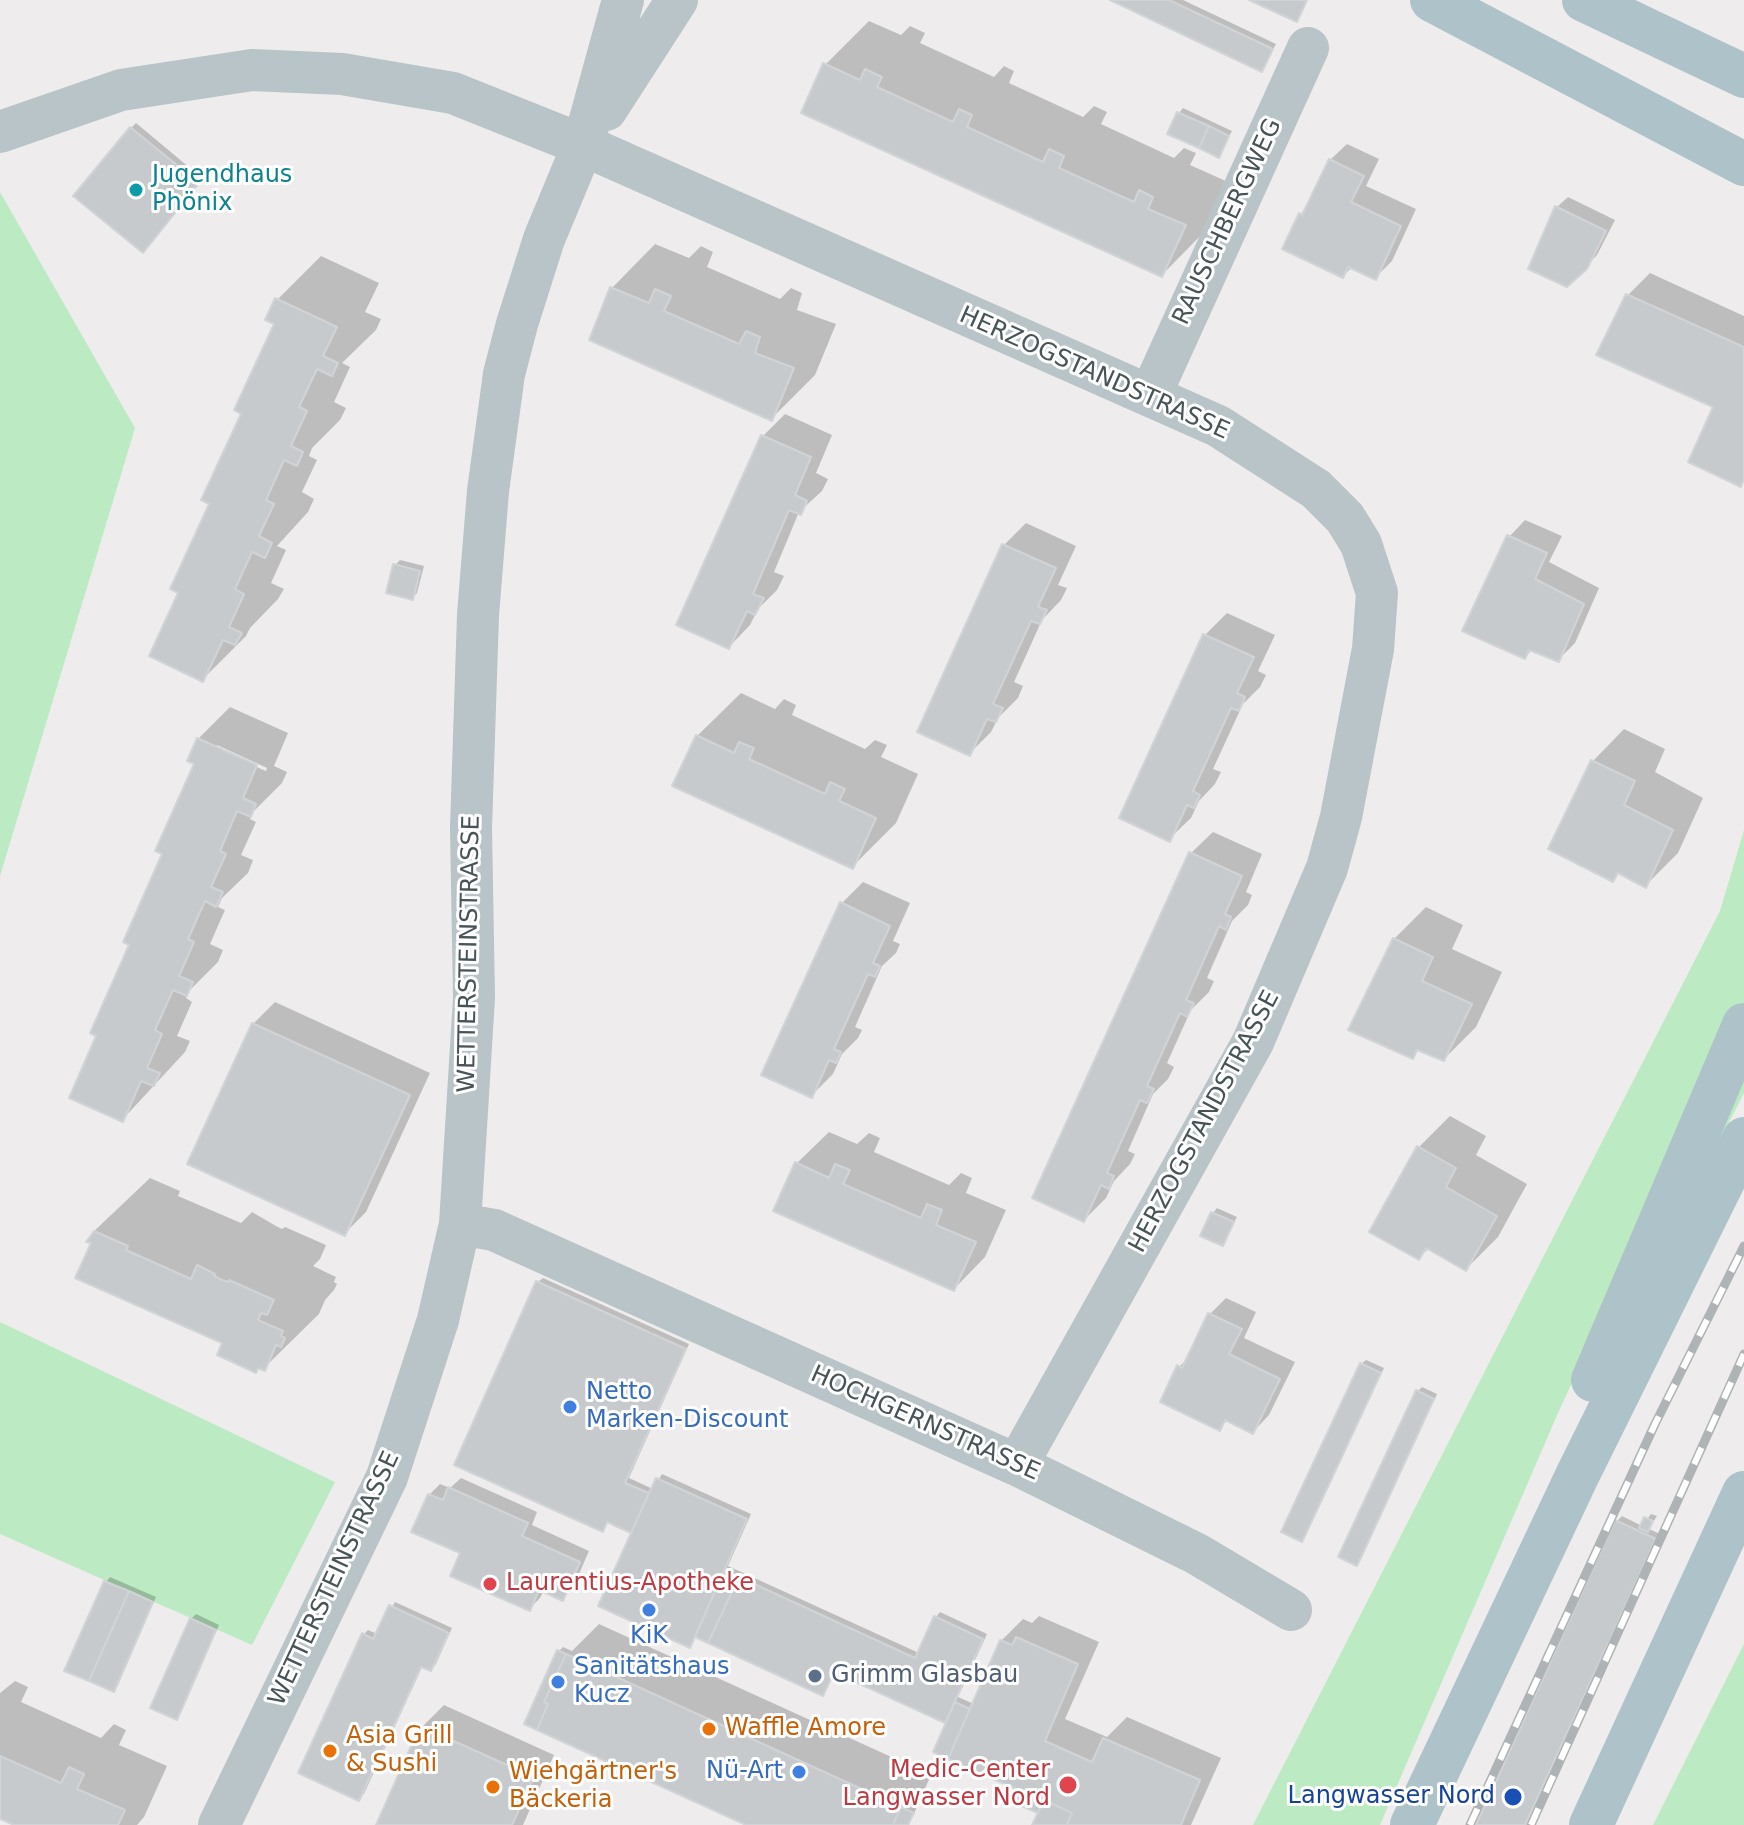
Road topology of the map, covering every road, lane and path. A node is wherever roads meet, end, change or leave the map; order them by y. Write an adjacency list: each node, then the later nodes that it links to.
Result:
1 (623, 0): 8 (street, WETTERSTEINSTRASSE)
2 (677, 0): 8 (street, WETTERSTEINSTRASSE)
3 (1432, 0): 9 (main road)
4 (1584, 0): 6 (main road)
5 (1308, 48): 10 (street, RAUSCHBERGWEG)
6 (1744, 76)
7 (0, 132): 8 (street, HERZOGSTANDSTRASSE)
8 (583, 145): 10 (street, HERZOGSTANDSTRASSE); 13 (street, WETTERSTEINSTRASSE)
9 (1744, 164)
10 (1150, 396): 14 (street, HERZOGSTANDSTRASSE)
11 (1744, 1025): 15 (main road)
12 (1744, 1139): 15 (main road)
13 (460, 1224): 14 (street, HOCHGERNSTRASSE); 18 (street, WETTERSTEINSTRASSE)
14 (1017, 1465): 17 (street, HOCHGERNSTRASSE)
15 (1577, 1476): 19 (main road)
16 (1739, 1508): 20 (main road)
17 (1291, 1610)
18 (220, 1825)
19 (1412, 1825)
20 (1591, 1825)

